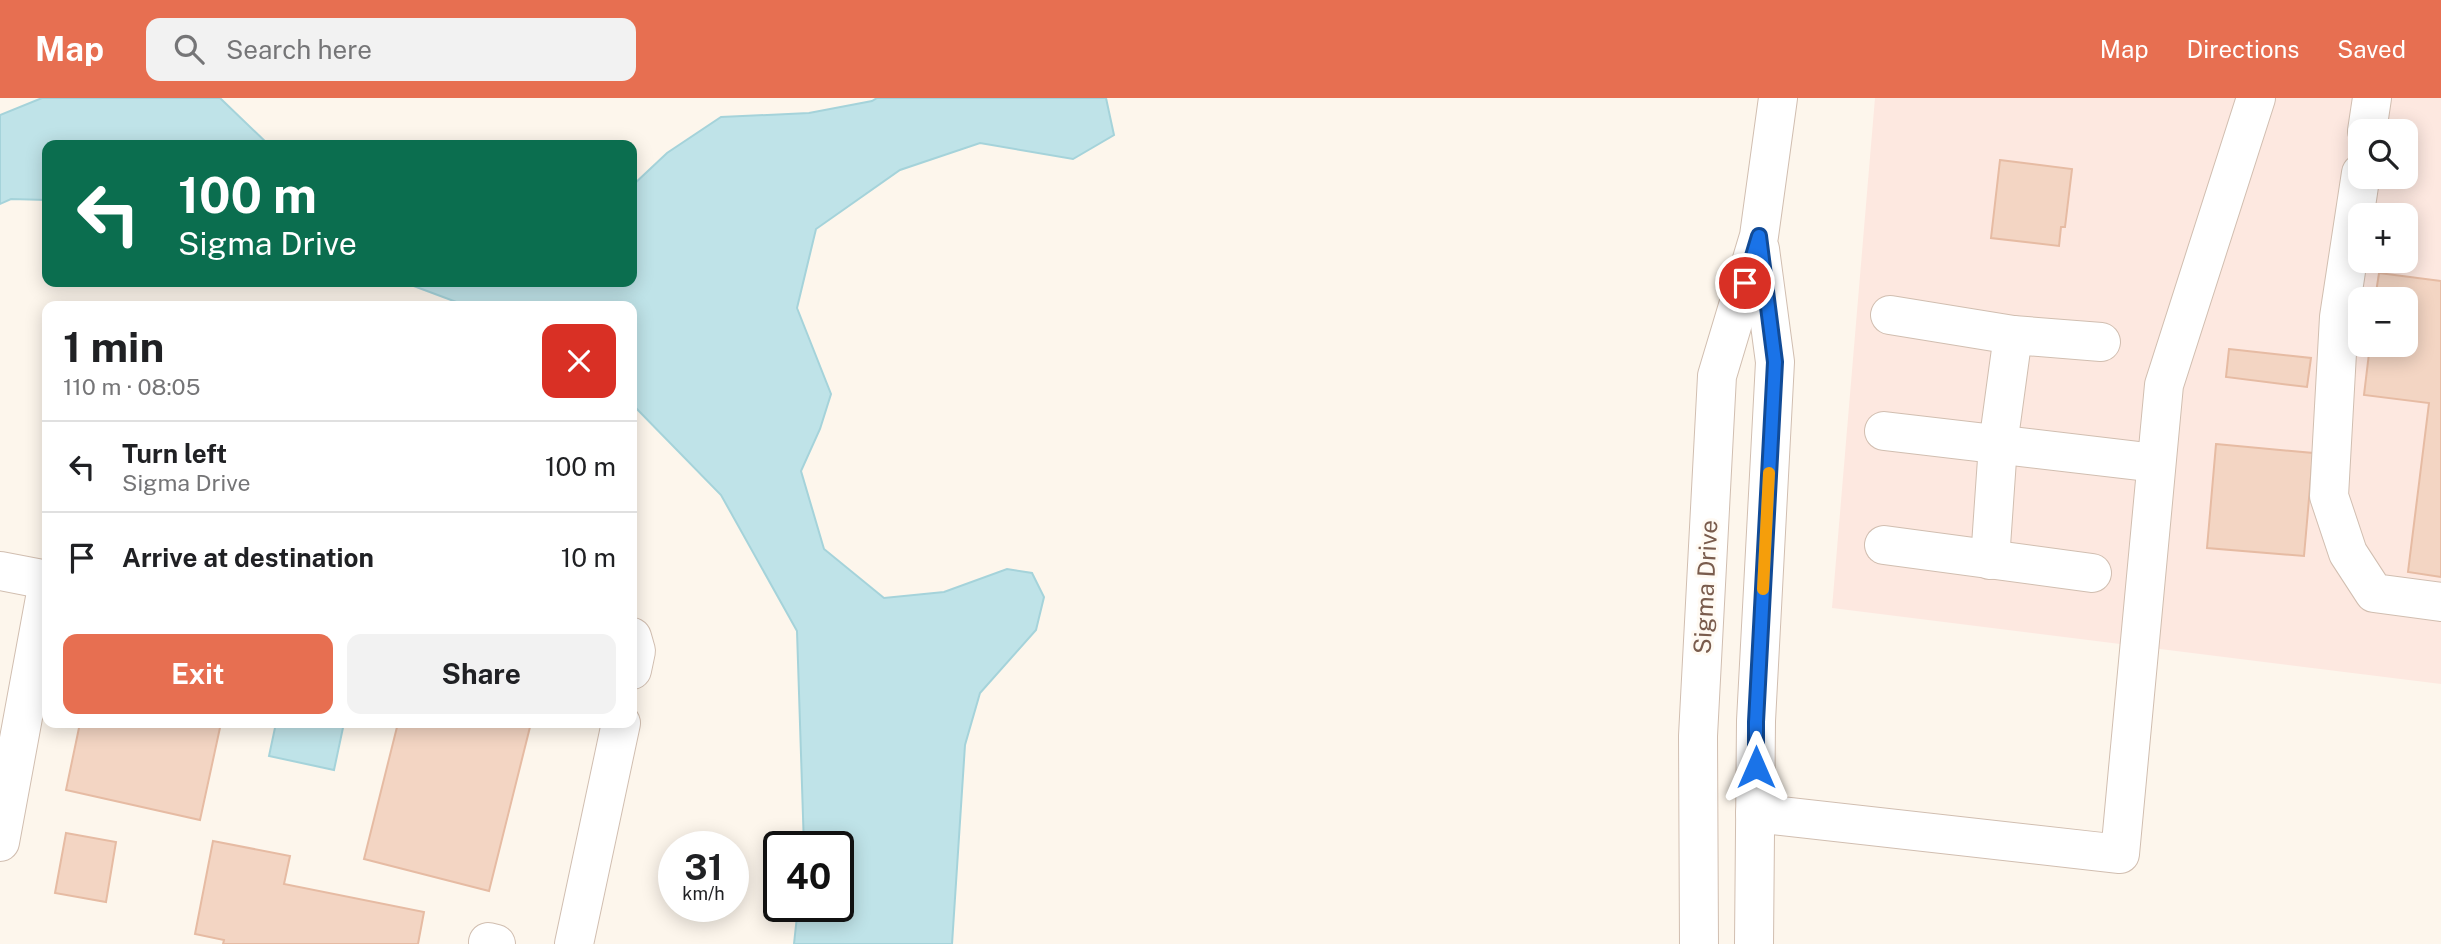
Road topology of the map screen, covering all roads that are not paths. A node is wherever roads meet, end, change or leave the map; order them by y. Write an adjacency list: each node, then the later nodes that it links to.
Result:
1 (1778, 98): 6 (street, Sigma Drive)
2 (2256, 98): 12 (street)
3 (2372, 98): 4 (street)
4 (2369, 119)
5 (2359, 189): 19 (street)
6 (1759, 236): 22 (street, Sigma Drive); 25 (street, Sigma Drive)
7 (1890, 315): 8 (street)
8 (2013, 335): 9 (street); 11 (street)
9 (2101, 342)
10 (1884, 431): 11 (street)
11 (1998, 445): 12 (street); 14 (street)
12 (2156, 463): 22 (street)
13 (1884, 545): 14 (street)
14 (1990, 559): 16 (street)
15 (0, 571): 17 (street)
16 (2092, 573)
17 (42, 579)
18 (42, 601): 20 (street)
19 (2441, 602)
20 (15, 674): 23 (street)
21 (620, 728): 24 (street)
22 (1755, 813): 26 (street, Sigma Drive)
23 (0, 842)
24 (574, 944)
25 (1699, 944)
26 (1754, 944)

